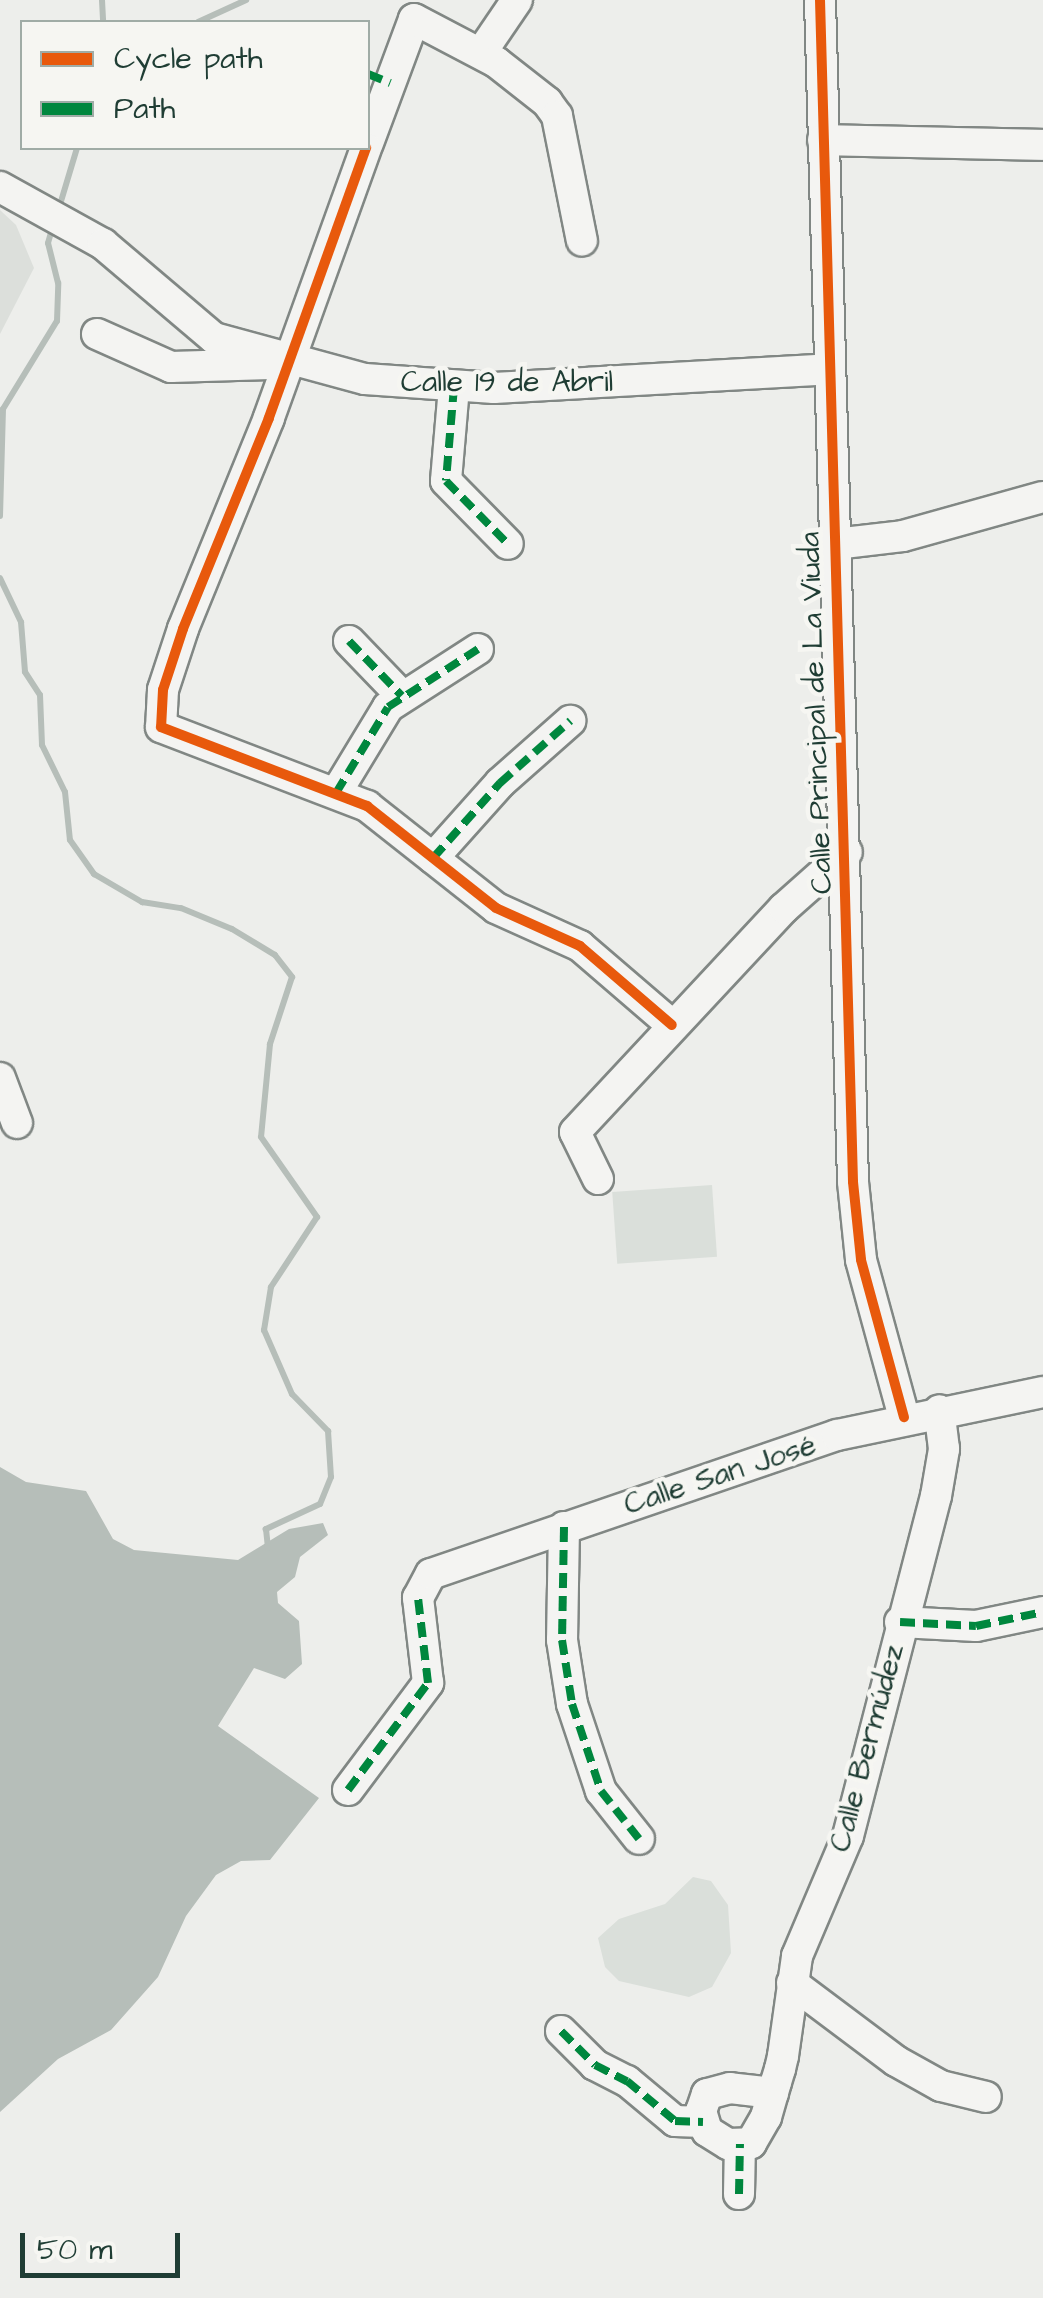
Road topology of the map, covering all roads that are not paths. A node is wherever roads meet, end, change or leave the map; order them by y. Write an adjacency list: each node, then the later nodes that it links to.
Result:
1 (517, 0): 3 (street)
2 (820, 0): 6 (street, Calle Principal de La Viuda)
3 (481, 53): 4 (street); 10 (street)
4 (379, 78): 5 (street)
5 (370, 124)
6 (824, 140): 7 (street); 13 (street, Calle Principal de La Viuda)
7 (1043, 146)
8 (364, 150): 12 (street)
9 (0, 187): 12 (street, Calle 19 de Abril)
10 (582, 241)
11 (97, 334): 12 (street)
12 (288, 362): 14 (street, Calle 19 de Abril); 22 (street)
13 (830, 369): 14 (street, Calle 19 de Abril); 17 (street, Calle Principal de La Viuda)
14 (454, 387): 16 (street)
15 (1043, 497): 17 (street)
16 (508, 544)
17 (835, 544): 23 (street, Calle Principal de La Viuda)
18 (350, 641): 20 (street)
19 (478, 649): 20 (street)
20 (402, 696): 22 (street)
21 (570, 721): 24 (street)
22 (336, 793): 24 (street)
23 (847, 852): 25 (street); 31 (street, Calle Principal de La Viuda)
24 (433, 858): 25 (street)
25 (672, 1025): 28 (street)
26 (0, 1078): 27 (street)
27 (17, 1123)
28 (598, 1179)
29 (1043, 1392): 30 (street, Calle San José)
30 (939, 1410): 31 (street, Calle San José); 34 (street, Calle Bermúdez)
31 (904, 1418): 32 (street, Calle San José)
32 (564, 1526): 35 (street, Calle San José); 36 (street)
33 (1043, 1612): 34 (street)
34 (900, 1622): 37 (street, Calle Bermúdez)
35 (348, 1790)
36 (639, 1840)
37 (792, 1983): 39 (street, Calle Bermúdez); 40 (street)
38 (561, 2031): 41 (street)
39 (773, 2092): 41 (street); 42 (street, Calle Bermúdez)
40 (986, 2097)
41 (703, 2122): 42 (street)
42 (749, 2141): 43 (street, Calle Bermúdez)
43 (739, 2194)

